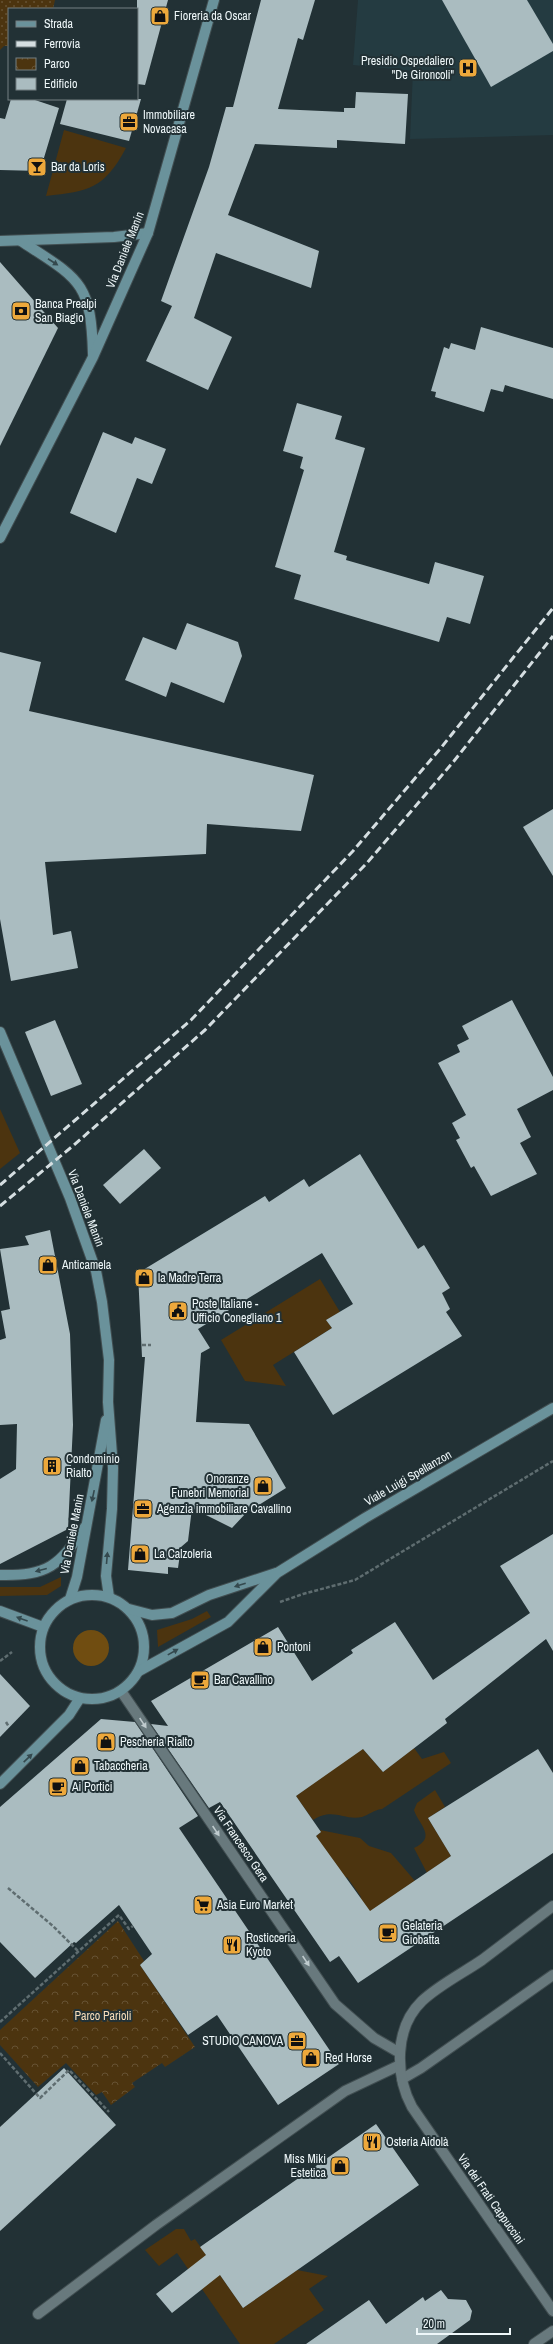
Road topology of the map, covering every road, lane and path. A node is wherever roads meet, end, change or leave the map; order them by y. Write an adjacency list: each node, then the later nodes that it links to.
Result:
1 (214, 0): 2 (street, Via Daniele Manin)
2 (148, 233): 4 (street); 5 (street, Via Daniele Manin)
3 (0, 241): 4 (street)
4 (21, 241): 5 (street, one-way to 5)
5 (93, 357): 6 (street, Via Daniele Manin)
6 (0, 538)
7 (0, 1032): 10 (street, Via Daniele Manin)
8 (142, 1345): 9 (path)
9 (151, 1345)
10 (108, 1402): 13 (street, Via Daniele Manin, one-way to 13); 17 (street, Via Daniele Manin, one-way to 10)
11 (553, 1408): 14 (street, Viale Luigi Spellanzon)
12 (553, 1461): 16 (path)
13 (87, 1524): 15 (street, one-way to 15); 18 (street, Via Daniele Manin)
14 (277, 1573): 19 (street, Viale Luigi Spellanzon, one-way to 19); 24 (street, Viale Luigi Spellanzon, one-way to 14)
15 (0, 1574)
16 (303, 1594)
17 (109, 1597): 18 (street); 19 (street)
18 (70, 1599): 21 (street)
19 (129, 1609): 24 (street)
20 (0, 1611): 21 (street, one-way to 20)
21 (43, 1627): 26 (street)
22 (12, 1652): 23 (path)
23 (0, 1661)
24 (139, 1671): 25 (street)
25 (121, 1691): 26 (street); 37 (street, Via Francesco Gera, one-way to 37)
26 (80, 1698): 29 (street, one-way to 26)
27 (6, 1722): 28 (path)
28 (9, 1727)
29 (0, 1784)
30 (8, 1888): 33 (path)
31 (553, 1906): 37 (street, Via dei Frati Cappuccini)
32 (133, 1926): 33 (path)
33 (78, 1951): 35 (path)
34 (553, 1975): 39 (street)
35 (0, 2022)
36 (0, 2053): 40 (path)
37 (400, 2053): 38 (street, Via dei Frati Cappuccini)
38 (400, 2065): 39 (street, Via dei Frati Cappuccini); 42 (street)
39 (402, 2079): 41 (street, Via dei Frati Cappuccini)
40 (109, 2112)
41 (553, 2311)
42 (38, 2314)
43 (553, 2331): 44 (street)
44 (534, 2344)

